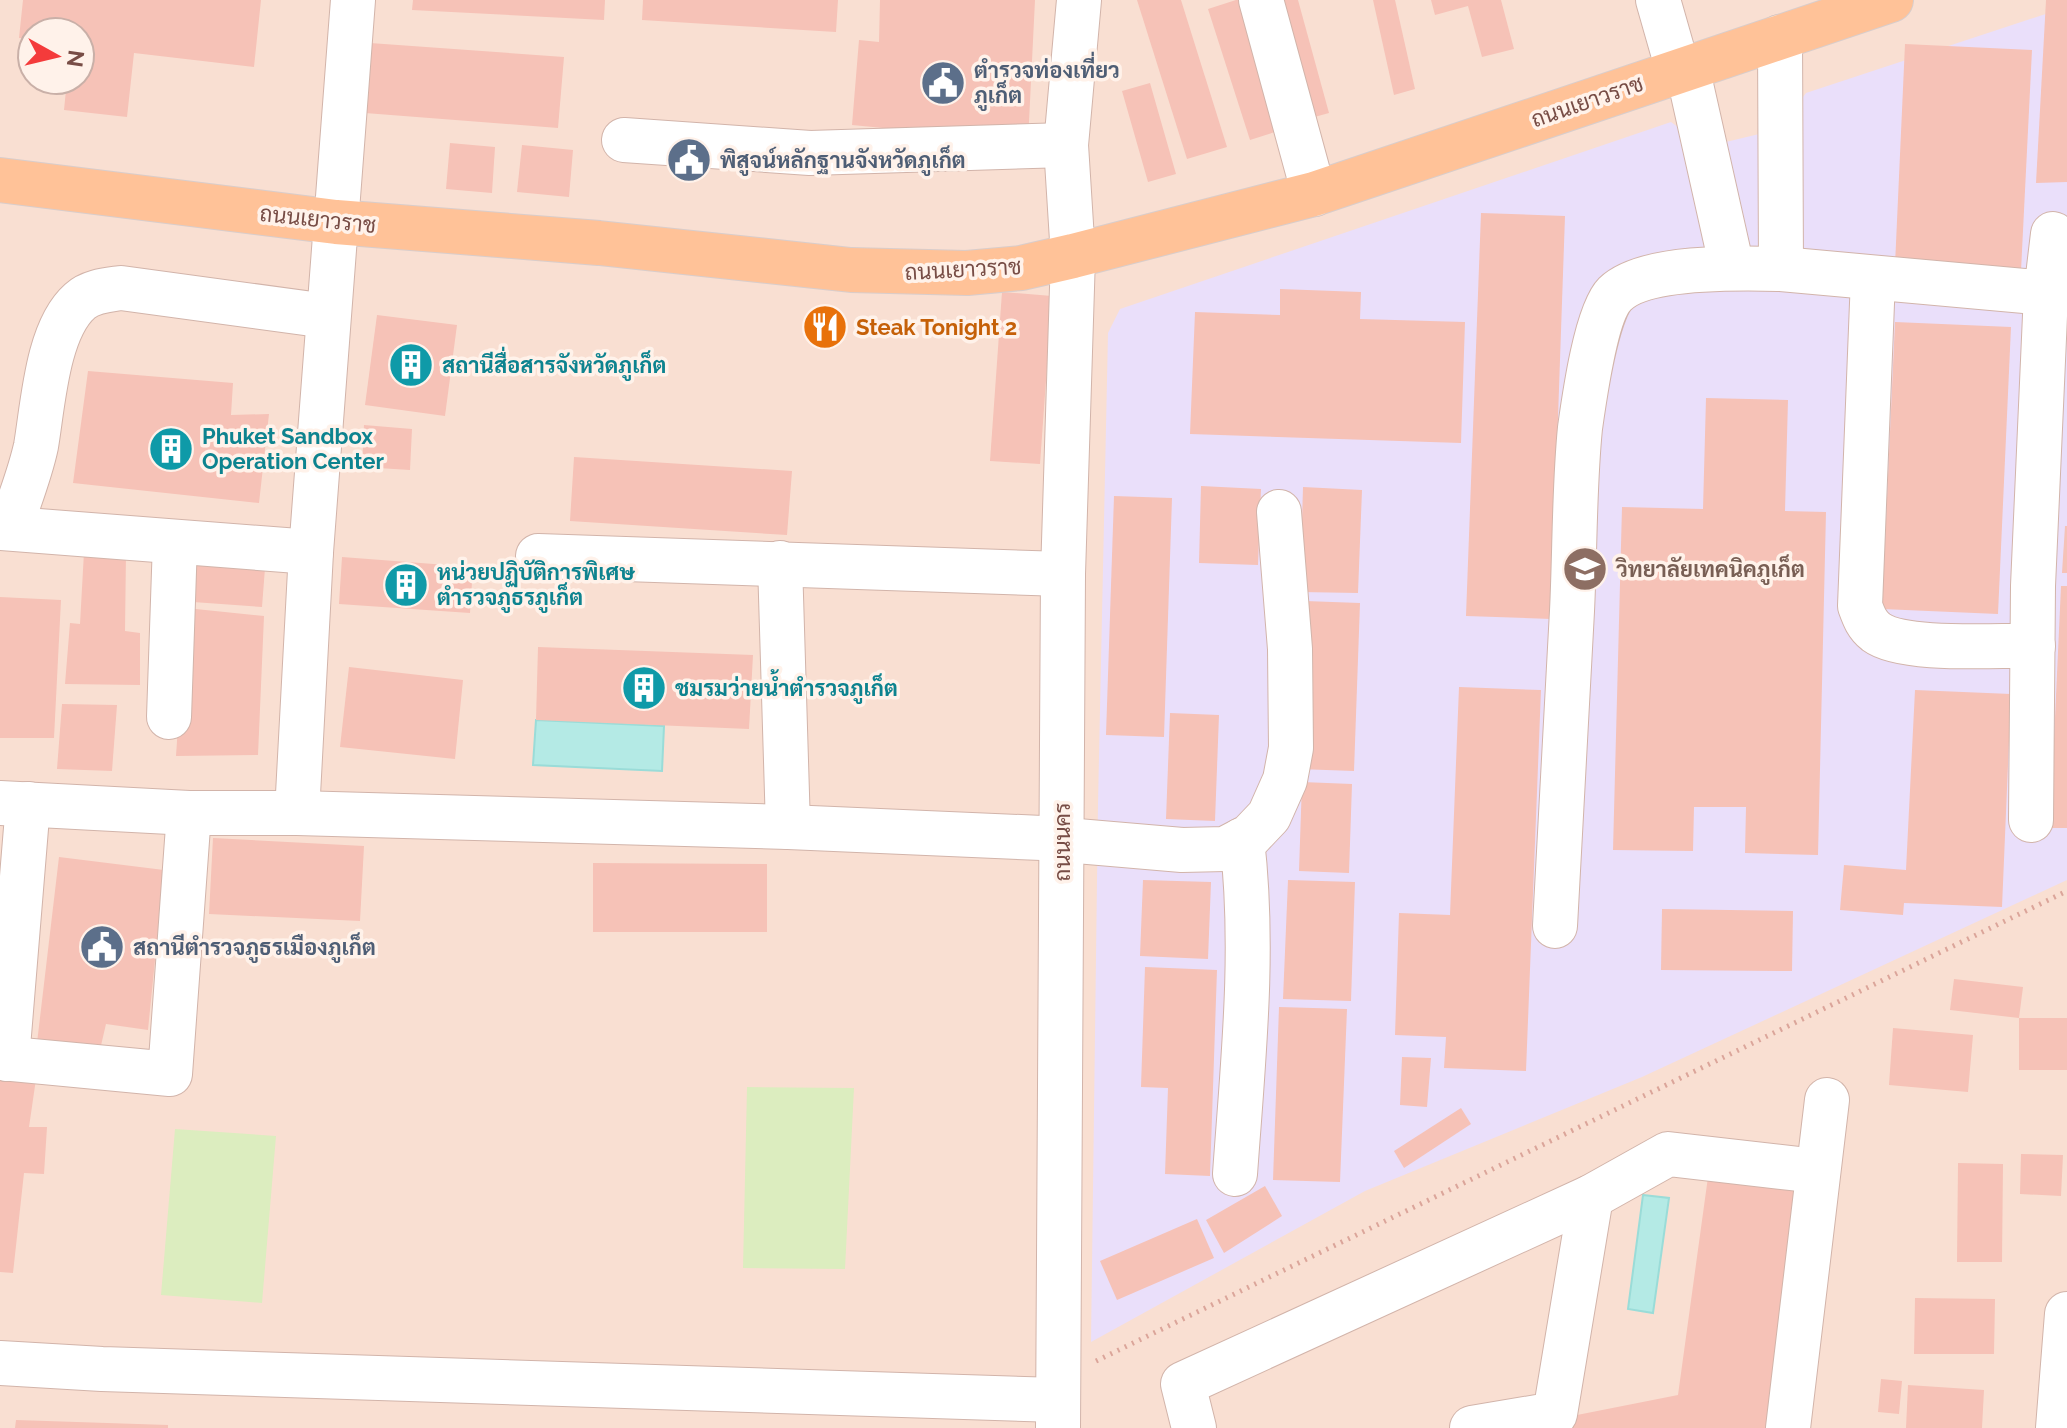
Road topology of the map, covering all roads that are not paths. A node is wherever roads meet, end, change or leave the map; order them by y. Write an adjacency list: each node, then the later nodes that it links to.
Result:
1 (353, 0): 13 (street)
2 (1079, 0): 10 (street, ถนนนคร)
3 (1261, 0): 12 (street)
4 (1658, 0): 8 (street)
5 (1891, 0): 6 (main road, ถนนเยาวราช)
6 (1818, 11): 7 (main road, ถนนเยาวราช)
7 (1780, 37): 8 (main road, ถนนเยาวราช); 17 (street)
8 (1683, 68): 12 (main road, ถนนเยาวราช); 16 (street)
9 (624, 140): 10 (street)
10 (1066, 145): 15 (street, ถนนนคร)
11 (0, 180): 13 (main road, ถนนเยาวราช)
12 (1314, 194): 15 (main road, ถนนเยาวราช)
13 (336, 222): 15 (main road, ถนนเยาวราช); 20 (street)
14 (2053, 234): 19 (street)
15 (1073, 256): 27 (street, ถนนนคร)
16 (1732, 268): 17 (street); 37 (street)
17 (1781, 269): 18 (street)
18 (1873, 278): 19 (street); 28 (street)
19 (2046, 293): 28 (street)
20 (327, 316): 22 (street); 24 (street)
21 (1279, 512): 36 (street)
22 (5, 528): 23 (street)
23 (175, 542): 24 (street); 29 (street)
24 (311, 552): 32 (street)
25 (538, 556): 26 (street)
26 (780, 563): 27 (street); 34 (street)
27 (1063, 574): 35 (street, ถนนนคร)
28 (2033, 646): 33 (street)
29 (169, 717)
30 (14, 804): 31 (street); 38 (street)
31 (189, 813): 32 (street); 39 (street)
32 (297, 813): 34 (street)
33 (2031, 820)
34 (788, 827): 35 (street)
35 (1062, 839): 36 (street); 46 (street, ถนนนคร)
36 (1242, 840): 42 (street)
37 (1555, 926)
38 (8, 934): 39 (street)
39 (4, 1059)
40 (1827, 1100): 41 (street)
41 (1817, 1171): 43 (street); 49 (street)
42 (1235, 1174)
43 (1591, 1197): 47 (street); 48 (street)
44 (2067, 1314): 50 (street)
45 (0, 1363): 46 (street)
46 (1066, 1399)
47 (1194, 1428)
48 (1472, 1428)
49 (1788, 1428)
50 (2058, 1428)

